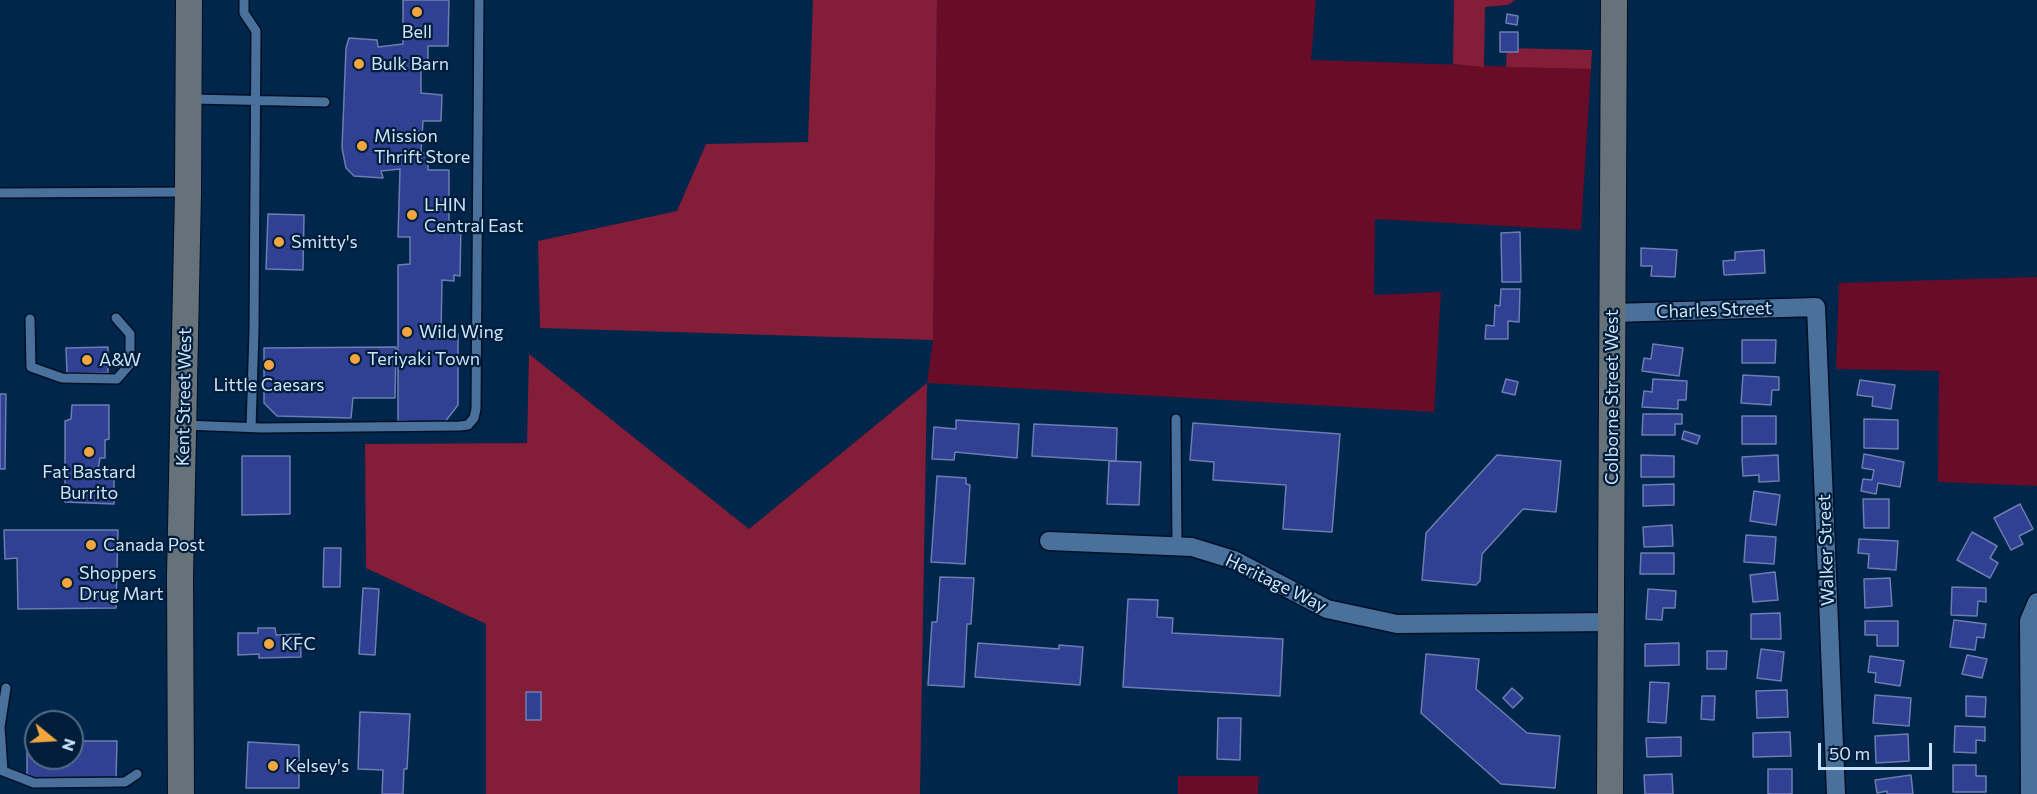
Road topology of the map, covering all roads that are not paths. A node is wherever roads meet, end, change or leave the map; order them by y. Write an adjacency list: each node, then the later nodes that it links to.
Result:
1 (189, 0): 5 (main road, Kent Street West)
2 (244, 0): 6 (lane)
3 (479, 0): 16 (lane)
4 (1614, 0): 11 (main road, Colborne Street West)
5 (189, 99): 6 (lane); 8 (main road, Kent Street West)
6 (256, 100): 7 (lane); 16 (lane)
7 (325, 102)
8 (188, 192): 9 (lane); 15 (main road, Kent Street West)
9 (0, 193)
10 (1816, 307): 11 (street, Charles Street); 25 (street, Walker Street)
11 (1613, 313): 20 (main road, Colborne Street West)
12 (116, 318): 13 (lane)
13 (30, 319)
14 (1176, 419): 18 (lane)
15 (184, 425): 16 (lane); 23 (main road, Kent Street West)
16 (251, 428)
17 (1049, 542): 18 (street, Heritage Way)
18 (1177, 546): 20 (street, Heritage Way)
19 (2037, 602): 26 (street)
20 (1611, 622): 24 (main road, Colborne Street West)
21 (6, 688): 22 (lane)
22 (137, 774)
23 (181, 794)
24 (1610, 794)
25 (1836, 794)
26 (2030, 794)

